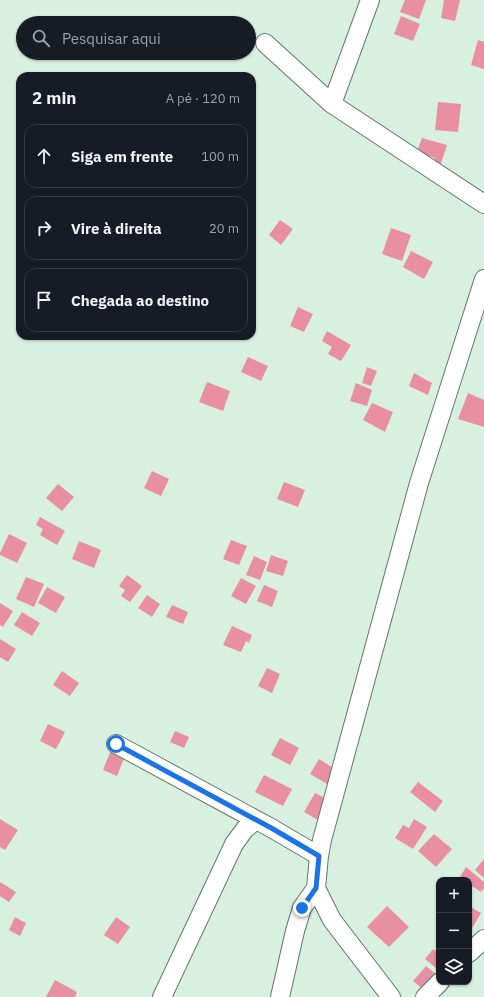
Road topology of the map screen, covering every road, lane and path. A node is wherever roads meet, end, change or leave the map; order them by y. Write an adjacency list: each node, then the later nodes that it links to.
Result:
1 (370, 0): 3 (street)
2 (265, 43): 3 (street)
3 (332, 104): 4 (street)
4 (484, 204)
5 (484, 279): 8 (street)
6 (116, 744): 7 (street)
7 (256, 820): 8 (street); 13 (street)
8 (319, 856): 9 (street)
9 (316, 888): 14 (street); 15 (street)
10 (484, 938): 11 (street)
11 (472, 950)
12 (437, 985): 16 (street)
13 (162, 997)
14 (280, 997)
15 (391, 997)
16 (425, 997)

